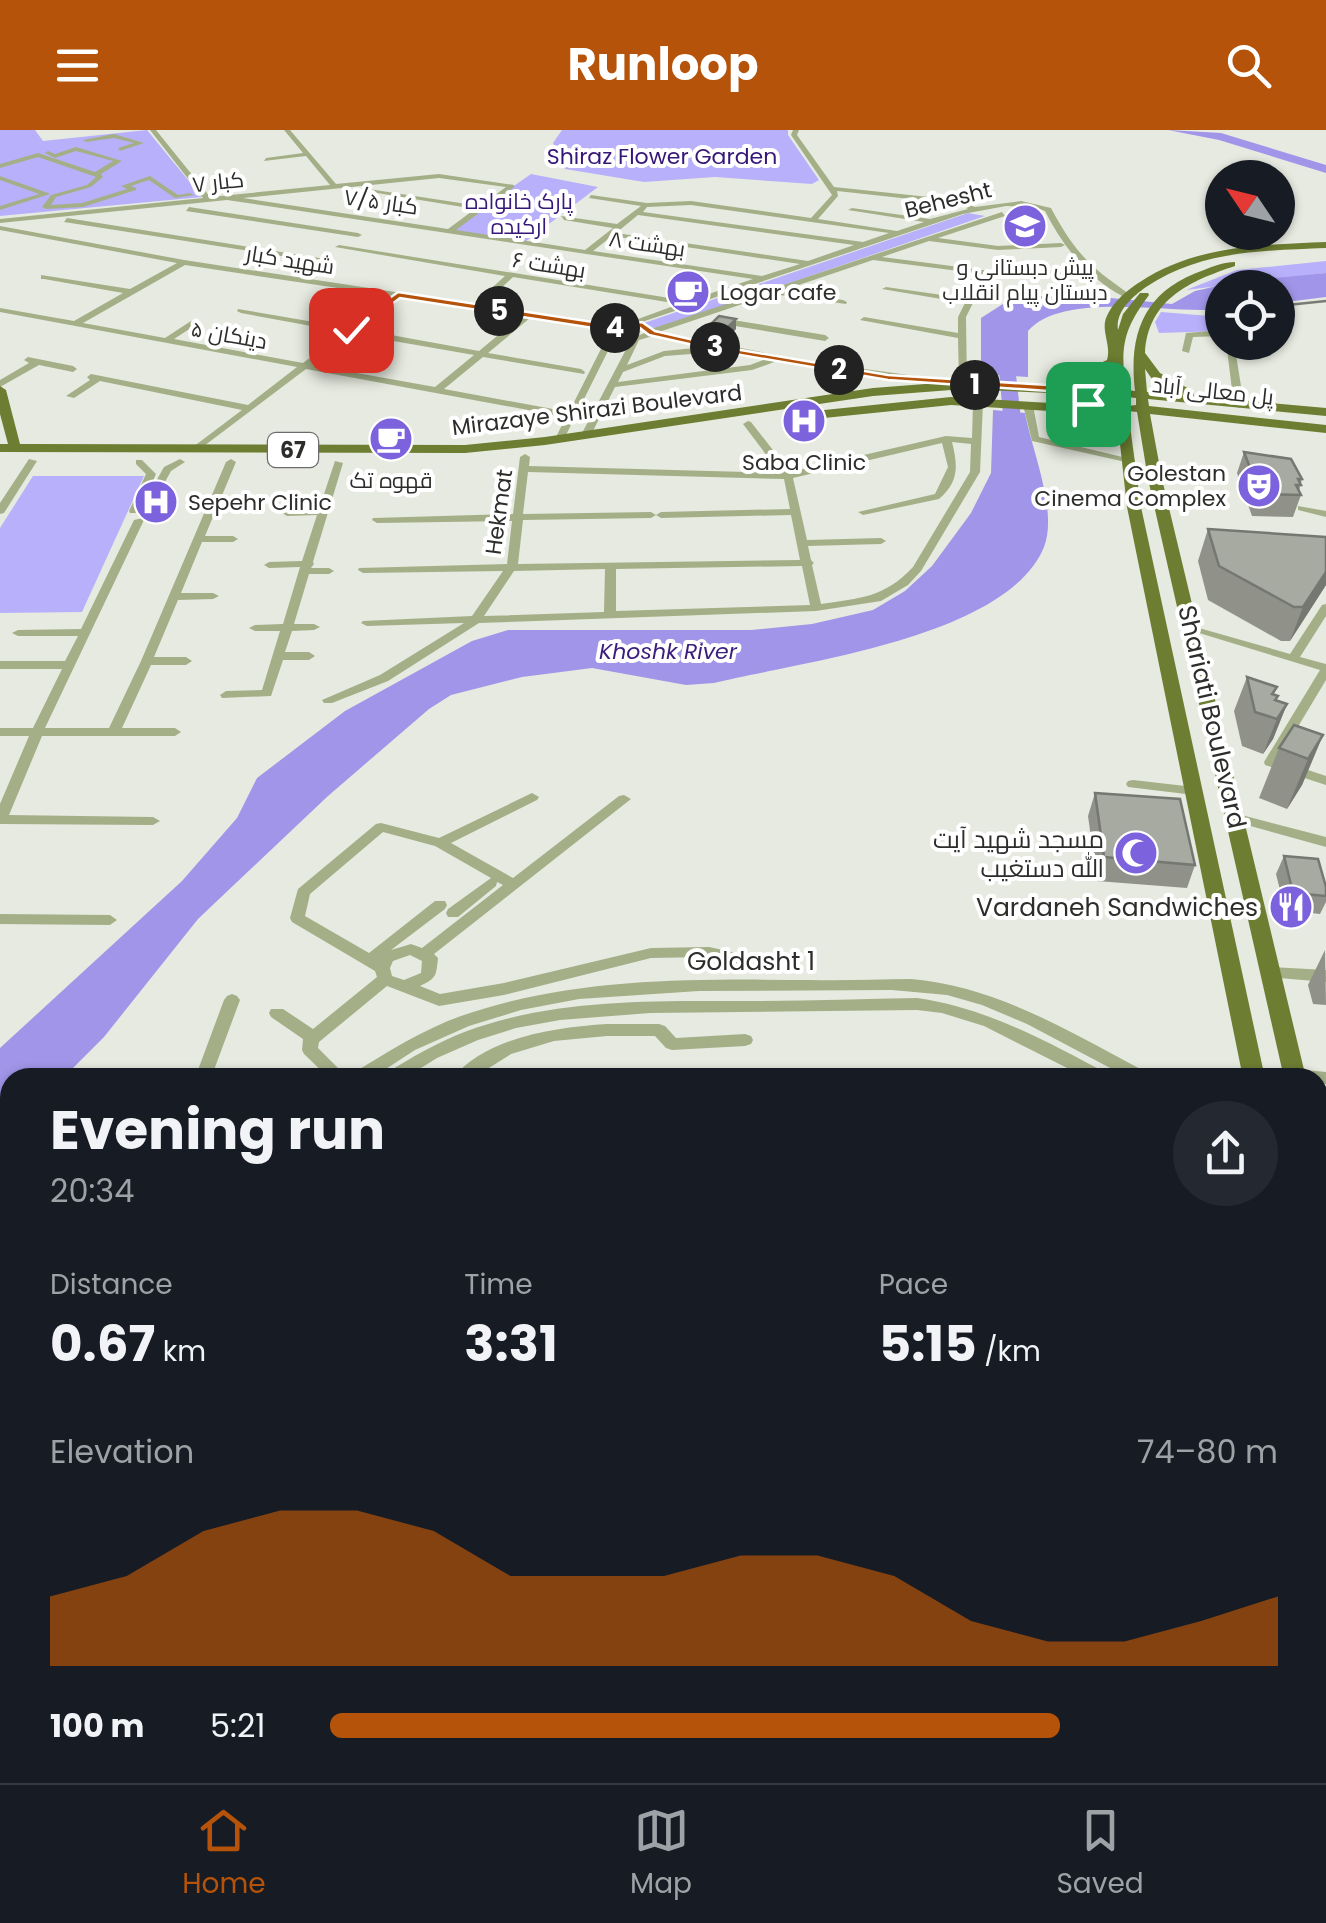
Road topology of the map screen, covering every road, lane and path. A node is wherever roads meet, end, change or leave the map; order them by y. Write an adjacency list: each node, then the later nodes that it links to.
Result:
1 (153, 130): 22 (street)
2 (287, 130): 10 (street)
3 (796, 130): 19 (street)
4 (86, 140): 6 (street); 7 (street); 7 (street)
5 (151, 147): 8 (street)
6 (76, 150): 9 (street); 11 (street)
7 (120, 150): 8 (street)
8 (132, 152): 11 (street)
9 (48, 153)
10 (308, 154): 12 (street); 17 (street)
11 (111, 160): 14 (street)
12 (266, 160)
13 (0, 166): 14 (street)
14 (95, 174): 23 (street)
15 (0, 178): 16 (street)
16 (14, 183): 18 (street); 27 (street)
17 (336, 186): 21 (street, ۷ کبار); 26 (street); 26 (street, ۷ کبار)
18 (0, 188)
19 (835, 192): 30 (street); 32 (street); 39 (street)
20 (591, 197): 24 (street)
21 (228, 198): 22 (street, ۷ کبار); 37 (street, ۷/۵ کبار)
22 (208, 200): 23 (street, ۷ کبار)
23 (194, 202): 34 (street, ۷ کبار)
24 (647, 205): 31 (street); 39 (street)
25 (174, 206): 45 (street)
26 (482, 208): 42 (street)
27 (0, 210): 28 (street)
28 (27, 210)
29 (852, 210): 40 (street)
30 (974, 210): 32 (street, Behesht); 33 (street, Behesht); 36 (street)
31 (637, 213): 41 (street); 48 (street)
32 (956, 214): 40 (street, Behesht)
33 (1049, 214): 36 (street, Behesht); 68 (street)
34 (44, 217): 38 (street, ۷ کبار); 54 (street)
35 (564, 218): 41 (street)
36 (988, 218): 47 (street, Behesht)
37 (381, 219): 42 (street, ۷/۵ کبار); 45 (street)
38 (0, 220)
39 (813, 220): 44 (street)
40 (933, 221): 44 (street, Behesht)
41 (620, 227): 46 (street)
42 (451, 230): 52 (street, ۷/۵ کبار)
43 (0, 231): 55 (street, شهید کبار)
44 (900, 232): 48 (street, Behesht)
45 (358, 234): 50 (street)
46 (611, 234): 52 (street); 56 (street)
47 (925, 239): 49 (street); 53 (street, Behesht)
48 (865, 244): 56 (street, Behesht)
49 (1061, 245)
50 (339, 246): 54 (street); 60 (street, ۶ بهشت)
51 (1325, 251): 68 (main road); 96 (main road, Shariati Boulevard)
52 (587, 252): 63 (street, ۸ بهشت)
53 (870, 258): 57 (street, Behesht); 58 (street)
54 (319, 260): 62 (street)
55 (184, 262): 62 (street, شهید کبار); 65 (street)
56 (810, 263): 63 (street, Behesht)
57 (835, 270): 59 (street); 66 (street, Behesht)
58 (1084, 271)
59 (862, 275)
60 (510, 276): 70 (street, ۶ بهشت); 71 (street)
61 (44, 277): 65 (street)
62 (290, 278): 67 (street, شهید کبار)
63 (766, 278): 70 (street, Behesht)
64 (886, 289): 85 (street)
65 (131, 292): 77 (street)
66 (770, 292): 69 (street); 75 (street, Behesht)
67 (398, 295): 71 (street, شهید کبار); 81 (street)
68 (1126, 300): 84 (main road); 107 (main road)
69 (843, 302)
70 (690, 304): 80 (street, Behesht)
71 (476, 307): 74 (street, شهید کبار)
72 (0, 310): 77 (street, ۵ دینکان)
73 (241, 311): 81 (street)
74 (528, 315): 80 (street, شهید کبار); 93 (street)
75 (697, 318): 79 (street, Behesht); 87 (street)
76 (864, 320): 85 (street)
77 (76, 324): 89 (street, ۵ دینکان)
78 (191, 324): 89 (street)
79 (675, 325): 82 (street, Behesht); 88 (street)
80 (624, 327): 82 (street); 86 (street)
81 (351, 330): 93 (street); 97 (street)
82 (652, 332): 86 (street, Behesht); 88 (street)
83 (1205, 334): 92 (street)
84 (1111, 335): 98 (main road, Shariati Boulevard); 107 (main road)
85 (962, 336): 103 (street)
86 (636, 338): 100 (street)
87 (825, 338)
88 (679, 339): 91 (street)
89 (166, 341): 97 (street, ۵ دینکان)
90 (608, 341): 118 (street)
91 (729, 350): 94 (street); 100 (street)
92 (1186, 351)
93 (482, 353): 101 (street); 106 (street)
94 (774, 359): 102 (street); 103 (street)
95 (1231, 360): 112 (street)
96 (1140, 362): 98 (main road); 111 (main road, Shariati Boulevard); 112 (main road)
97 (302, 366): 106 (street, ۵ دینکان); 114 (street)
98 (1116, 368): 110 (main road, Shariati Boulevard)
99 (73, 369): 104 (street)
100 (620, 370): 102 (street)
101 (581, 372)
102 (612, 385): 124 (street)
103 (964, 385): 108 (main road, Mirazaye Shirazi Boulevard / 67); 121 (main road, Mirazaye Shirazi Boulevard / 67)
104 (0, 387): 129 (main road)
105 (1080, 390): 107 (main road); 110 (main road); 115 (main road)
106 (436, 391): 118 (street, ۵ دینکان)
107 (1015, 392): 108 (main road); 108 (main road, Mirazaye Shirazi Boulevard / 67); 113 (main road); 117 (main road); 120 (main road, پل معالی آباد); 120 (main road, پل معالی آباد)
108 (982, 394): 117 (main road); 128 (street)
109 (72, 396): 114 (street)
110 (1119, 400): 111 (main road); 123 (main road, Shariati Boulevard)
111 (1142, 402): 112 (main road); 116 (main road); 125 (main road, Shariati Boulevard)
112 (1232, 404): 116 (main road); 120 (main road)
113 (1032, 406): 115 (main road); 131 (street)
114 (248, 408): 130 (street)
115 (1081, 409): 123 (main road)
116 (1172, 411): 119 (main road)
117 (806, 412): 121 (main road); 122 (main road, Mirazaye Shirazi Boulevard / 67)
118 (570, 416): 126 (street)
119 (1210, 416): 120 (main road); 125 (main road)
120 (1326, 421)
121 (676, 422): 124 (main road, Mirazaye Shirazi Boulevard / 67)
122 (748, 424): 137 (main road, Mirazaye Shirazi Boulevard / 67); 139 (street)
123 (1122, 424): 131 (main road, Shariati Boulevard)
124 (586, 435): 126 (main road, Mirazaye Shirazi Boulevard / 67)
125 (1149, 436): 149 (main road, Shariati Boulevard)
126 (560, 439): 130 (main road, Mirazaye Shirazi Boulevard / 67)
127 (946, 439): 128 (street); 139 (street); 143 (street)
128 (978, 441): 167 (street)
129 (7, 448): 130 (main road, Mirazaye Shirazi Boulevard / 67)
130 (196, 449)
131 (1130, 460): 145 (main road, Shariati Boulevard)
132 (0, 461): 133 (main road, Mirazaye Shirazi Boulevard / 67)
133 (32, 461): 134 (main road, Mirazaye Shirazi Boulevard / 67); 141 (street)
134 (139, 462): 138 (main road, Mirazaye Shirazi Boulevard / 67); 147 (street)
135 (231, 462): 136 (main road, Mirazaye Shirazi Boulevard / 67); 138 (main road, Mirazaye Shirazi Boulevard / 67); 153 (street)
136 (338, 463): 137 (main road, Mirazaye Shirazi Boulevard / 67); 148 (street)
137 (526, 463): 139 (street); 150 (street, Hekmat)
138 (173, 466): 147 (street)
139 (788, 476): 142 (street)
140 (1302, 508): 146 (street)
141 (0, 511)
142 (796, 512): 150 (street); 156 (street)
143 (864, 512)
144 (287, 513): 148 (street)
145 (1136, 514): 149 (main road); 193 (main road, Shariati Boulevard)
146 (1326, 514)
147 (141, 515): 175 (street)
148 (320, 517): 152 (street); 161 (street)
149 (1164, 517): 174 (main road, Shariati Boulevard)
150 (519, 518): 151 (street); 160 (street, Hekmat)
151 (377, 520)
152 (336, 521)
153 (199, 539): 154 (street); 165 (street)
154 (233, 539)
155 (881, 541): 156 (street)
156 (804, 543): 157 (street)
157 (809, 563): 159 (street); 167 (street)
158 (269, 565): 161 (street)
159 (611, 565): 160 (street); 168 (street)
160 (512, 566): 162 (street); 169 (street, Hekmat)
161 (308, 568): 163 (street); 173 (street)
162 (363, 570)
163 (329, 571)
164 (212, 596): 165 (street)
165 (175, 597): 180 (street)
166 (1326, 607): 179 (street)
167 (816, 608): 168 (street)
168 (610, 615): 169 (street)
169 (474, 622): 170 (street); 186 (street)
170 (366, 624)
171 (314, 627): 173 (street)
172 (254, 628): 173 (street)
173 (288, 628): 177 (street)
174 (1192, 629): 179 (street); 196 (main road, Shariati Boulevard)
175 (86, 632): 176 (street); 183 (street)
176 (18, 633)
177 (280, 656): 178 (street); 185 (street)
178 (309, 656)
179 (1293, 658): 184 (street)
180 (148, 661): 181 (street); 189 (street)
181 (186, 661)
182 (0, 665): 183 (street)
183 (70, 665): 188 (street)
184 (1326, 669): 191 (street)
185 (226, 694)
186 (328, 700)
187 (0, 732): 188 (street)
188 (37, 732): 189 (street); 197 (street)
189 (113, 732): 190 (street)
190 (176, 732)
191 (1326, 781)
192 (1133, 784): 193 (street)
193 (1194, 791): 207 (main road, Shariati Boulevard)
194 (532, 796): 200 (street)
195 (624, 799): 202 (street)
196 (1234, 816): 199 (street); 209 (main road, Shariati Boulevard)
197 (0, 819): 198 (street)
198 (153, 821)
199 (1326, 842)
200 (440, 843): 202 (street); 210 (street)
201 (492, 884): 203 (street)
202 (514, 885): 203 (street)
203 (448, 910): 206 (street); 210 (street)
204 (0, 919): 205 (street)
205 (110, 920)
206 (425, 953): 210 (street); 213 (street)
207 (1228, 956): 209 (main road); 228 (main road, Shariati Boulevard)
208 (746, 960): 213 (street)
209 (1269, 966): 211 (street); 229 (main road, Shariati Boulevard)
210 (378, 969): 213 (street); 217 (street)
211 (1326, 976)
212 (745, 985): 215 (street); 219 (street, Goldasht 1); 222 (street, Goldasht 1)
213 (406, 986)
214 (232, 1000): 220 (street)
215 (746, 1007): 223 (street, Goldasht 1); 225 (street, Goldasht 1)
216 (278, 1012): 217 (street)
217 (313, 1036): 221 (street)
218 (745, 1040): 224 (street)
219 (1095, 1054): 226 (street); 227 (street, Goldasht 1)
220 (207, 1068)
221 (329, 1068)
222 (374, 1068)
223 (408, 1068)
224 (474, 1068)
225 (1084, 1068)
226 (1087, 1068)
227 (1124, 1068)
228 (1252, 1068)
229 (1293, 1068)

